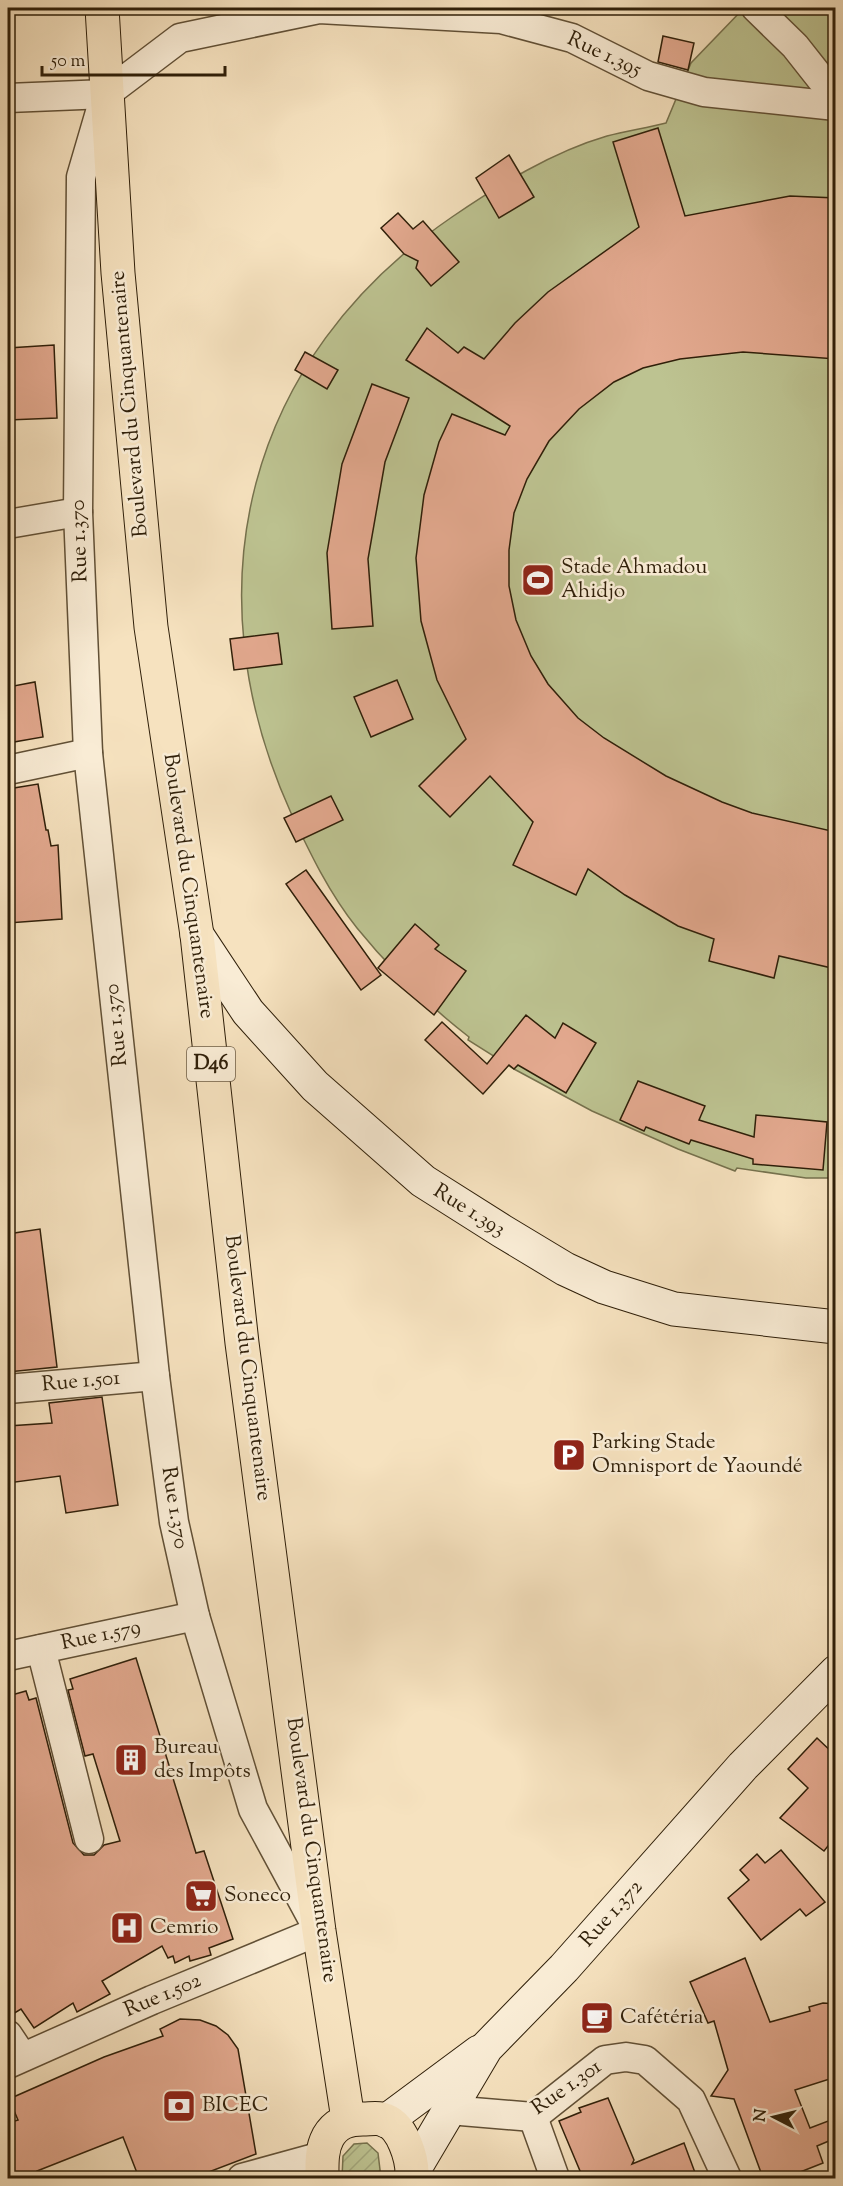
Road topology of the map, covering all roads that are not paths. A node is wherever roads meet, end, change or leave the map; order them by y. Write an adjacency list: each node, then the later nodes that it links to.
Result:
1 (102, 8): 3 (main road, Boulevard du Cinquantenaire / D46)
2 (756, 8): 5 (street)
3 (106, 94): 4 (street); 6 (street, Rue 1.395); 7 (street, Rue 1.370); 11 (main road, Boulevard du Cinquantenaire / D46)
4 (8, 98)
5 (836, 98)
6 (836, 106)
7 (78, 512): 8 (street); 9 (street, Rue 1.370)
8 (8, 524)
9 (88, 753): 10 (street); 13 (street, Rue 1.370)
10 (8, 770)
11 (197, 935): 12 (main road, Rue 1.393); 20 (main road, Boulevard du Cinquantenaire / D46)
12 (834, 1326)
13 (155, 1376): 14 (street, Rue 1.501); 15 (street, Rue 1.370)
14 (8, 1389)
15 (195, 1616): 16 (street, Rue 1.579); 20 (street, Rue 1.370)
16 (41, 1649): 17 (street, Rue 1.579); 19 (street)
17 (8, 1656)
18 (836, 1672): 21 (main road, Rue 1.372)
19 (89, 1839)
20 (320, 1931): 22 (street, Rue 1.502); 25 (main road, Boulevard du Cinquantenaire / D46)
21 (486, 2048): 23 (main road, Rue 1.372); 26 (main road)
22 (12, 2052)
23 (450, 2110): 24 (street, Rue 1.301); 28 (main road, Rue 1.372)
24 (533, 2117): 30 (street); 31 (street, Rue 1.301)
25 (348, 2119): 26 (main road); 27 (main road)
26 (386, 2121): 28 (main road)
27 (322, 2167): 29 (street)
28 (412, 2176)
29 (242, 2178)
30 (555, 2178)
31 (727, 2178)

